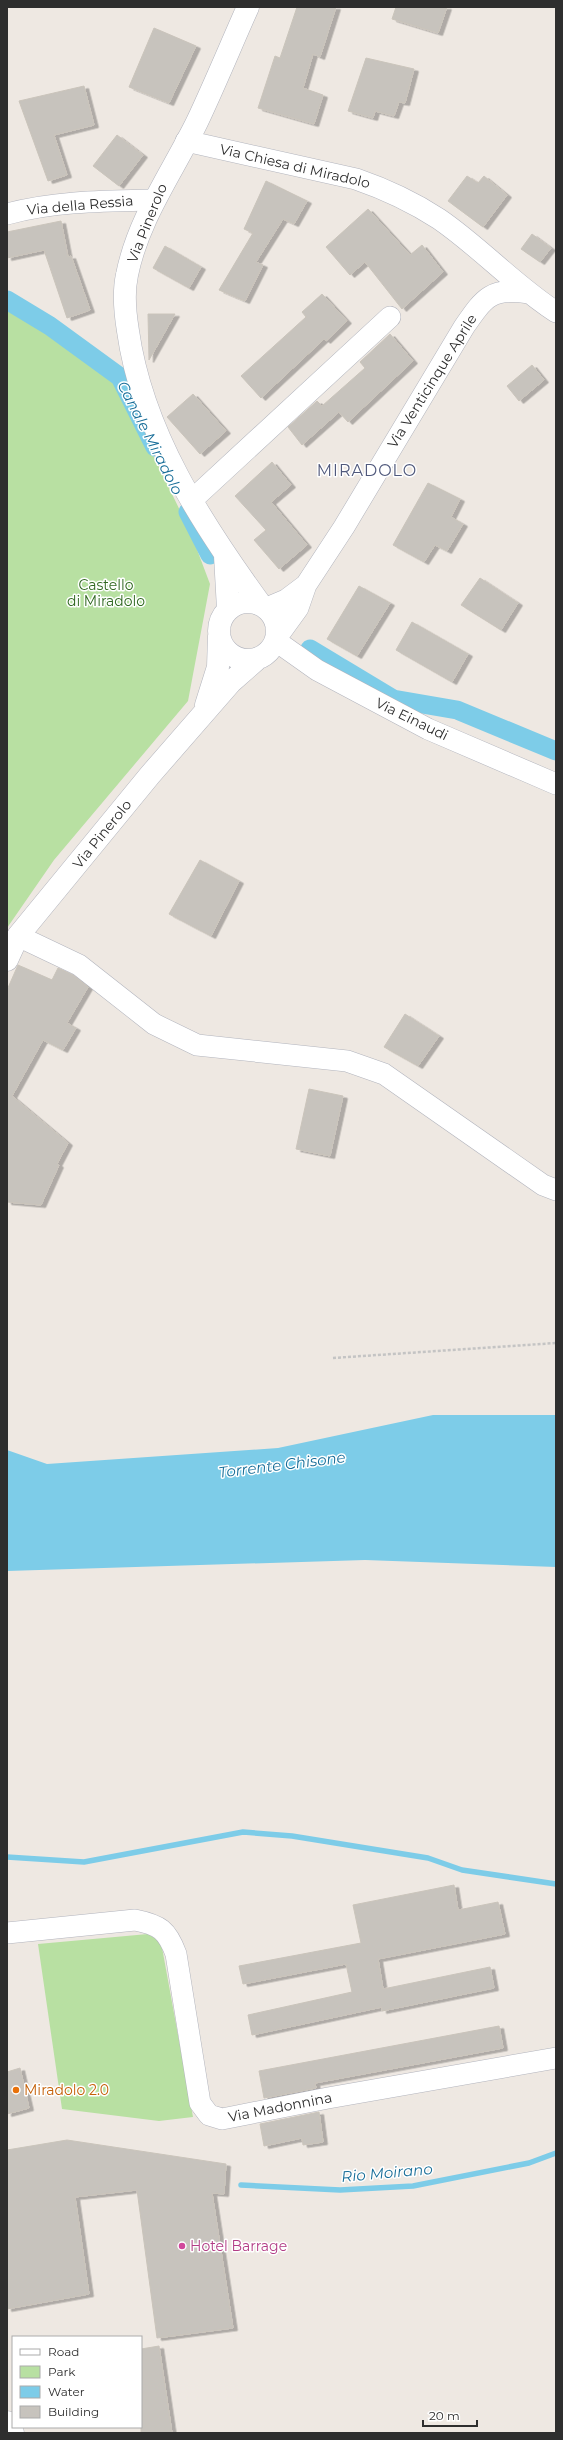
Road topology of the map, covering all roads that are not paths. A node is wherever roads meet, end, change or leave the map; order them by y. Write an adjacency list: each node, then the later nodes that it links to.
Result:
1 (248, 7): 2 (street, Via Pinerolo)
2 (186, 141): 3 (street, Via Pinerolo); 5 (street, Via Chiesa di Miradolo)
3 (154, 200): 4 (street, Via della Ressia); 8 (street, Via Pinerolo)
4 (7, 214)
5 (528, 293): 6 (street, Via Chiesa di Miradolo); 10 (street, Via Venticinque Aprile)
6 (556, 312)
7 (390, 317): 8 (street)
8 (192, 500): 9 (street, Via Pinerolo)
9 (224, 556): 11 (street, Via Pinerolo); 12 (street, Via Pinerolo)
10 (306, 585): 11 (street); 14 (street)
11 (264, 606): 12 (street); 14 (street)
12 (228, 610): 13 (street)
13 (219, 636): 15 (street); 16 (street, Via Pinerolo)
14 (276, 639): 15 (street); 17 (street, Via Einaudi)
15 (256, 660): 16 (street, Via Pinerolo)
16 (203, 714): 18 (street, Via Pinerolo)
17 (556, 784)
18 (18, 936): 19 (street, Via Pinerolo); 20 (street)
19 (7, 960)
20 (556, 1190)
21 (7, 1933): 22 (street, Via Madonnina)
22 (556, 2058)
23 (7, 2422): 24 (street)
24 (13, 2433)

